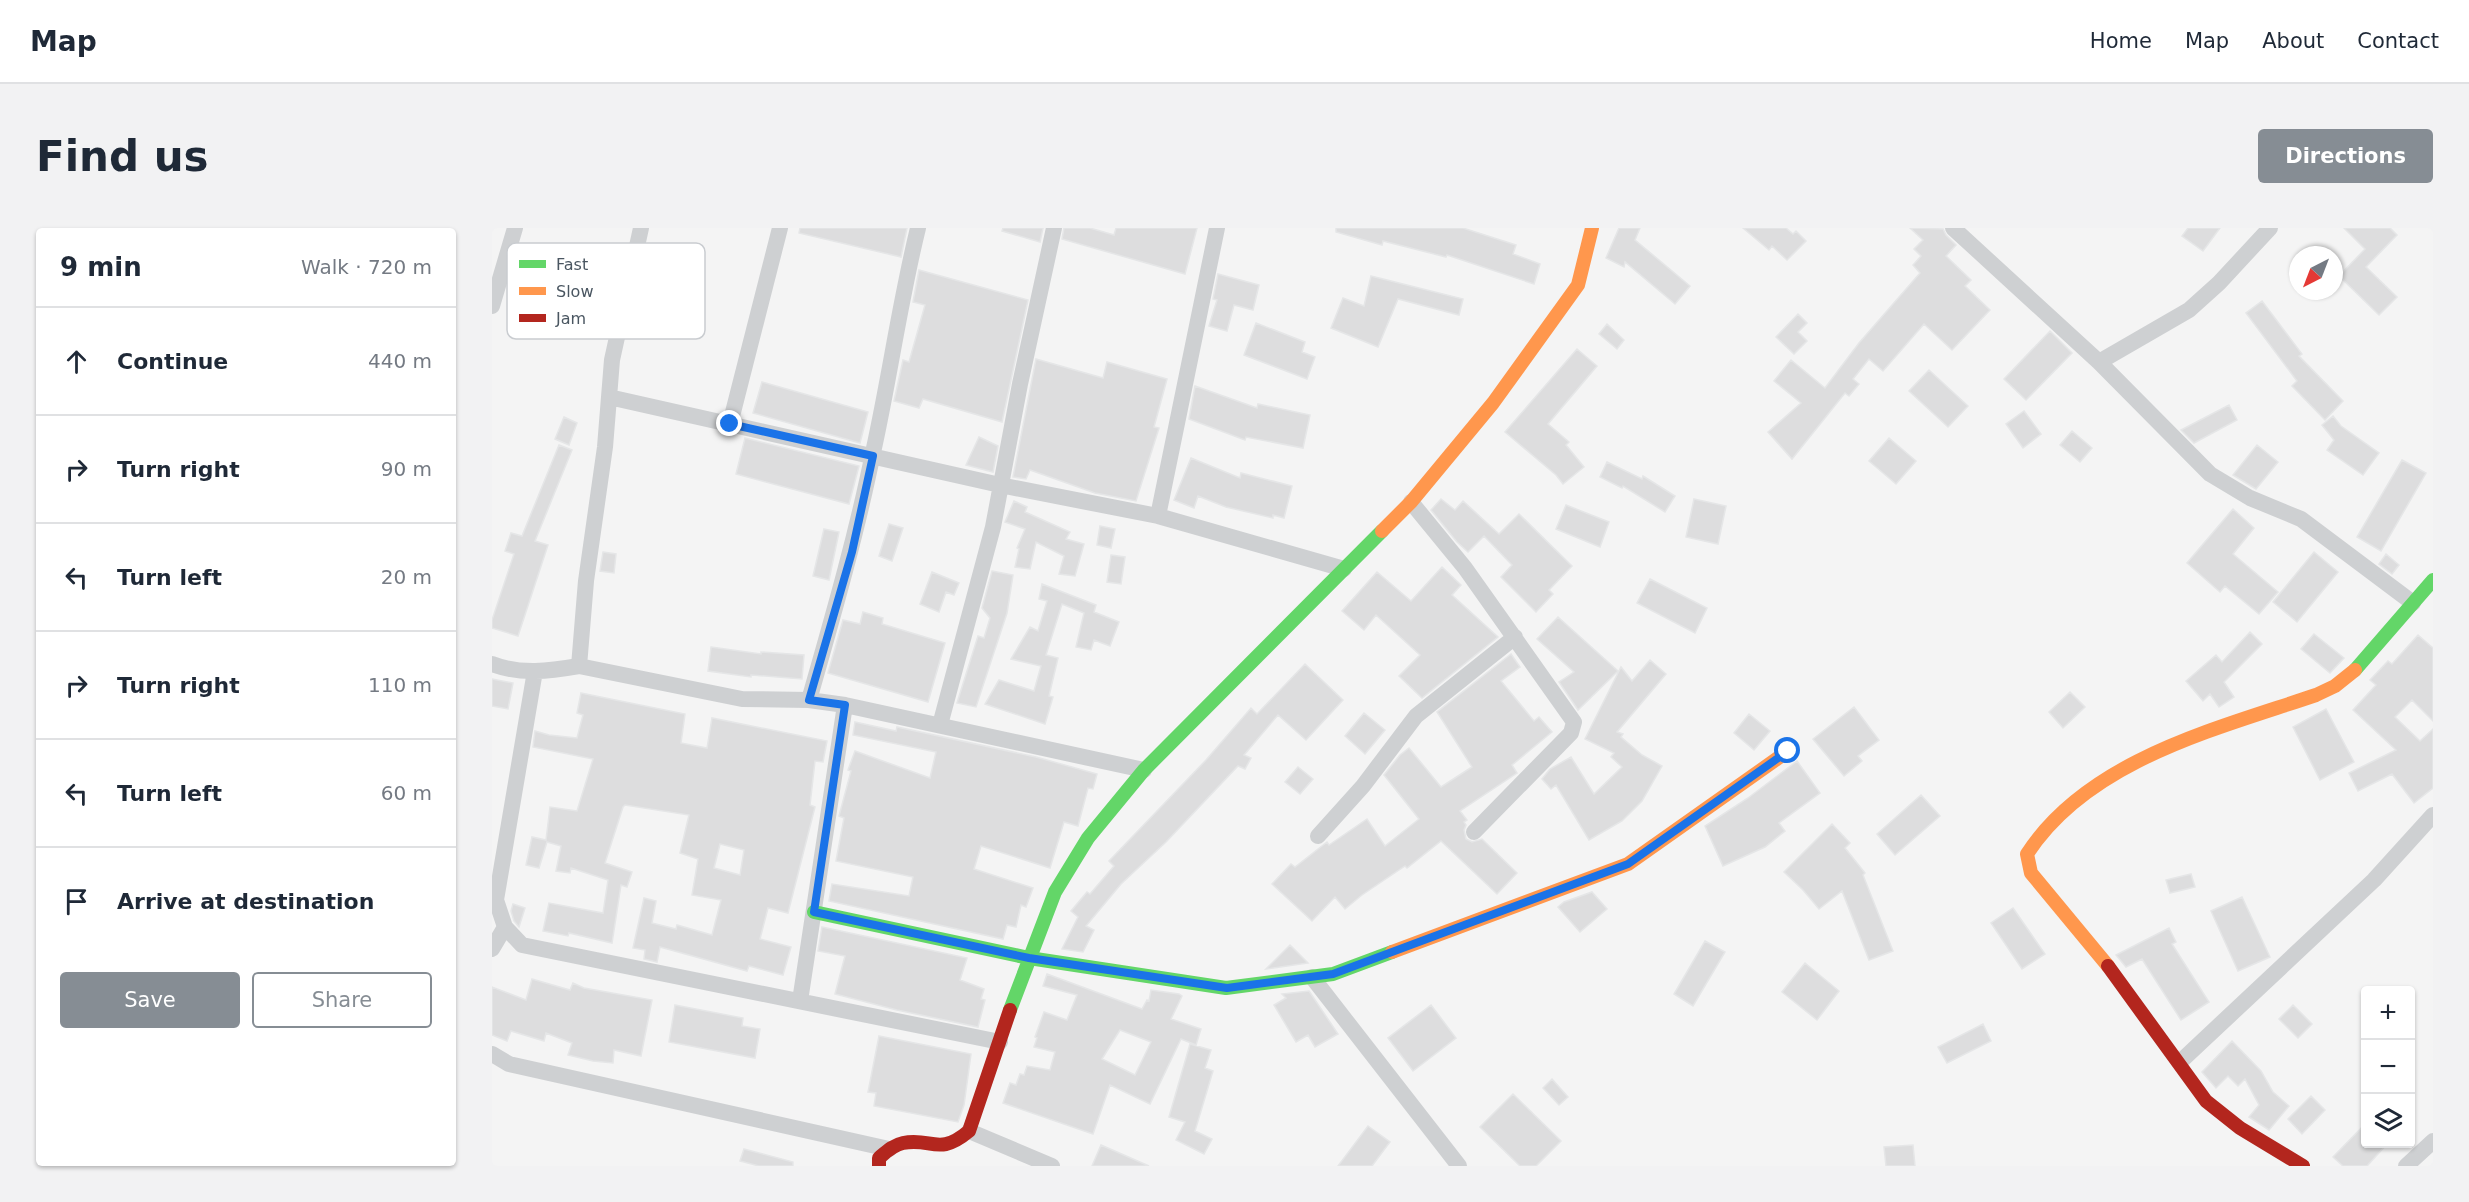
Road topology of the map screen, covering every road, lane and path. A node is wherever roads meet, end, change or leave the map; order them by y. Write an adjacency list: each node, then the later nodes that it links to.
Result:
1 (515, 228): 10 (street)
2 (641, 228): 11 (street)
3 (780, 228): 17 (street)
4 (918, 228): 18 (street)
5 (1054, 228): 19 (street)
6 (1217, 228): 21 (street)
7 (1592, 228): 20 (street)
8 (1953, 228): 15 (street)
9 (2270, 228): 15 (street)
10 (511, 243)
11 (638, 243)
12 (507, 255): 13 (street)
13 (492, 306)
14 (617, 339): 16 (street)
15 (2099, 362): 24 (street)
16 (609, 397): 17 (street); 27 (street)
17 (730, 424): 18 (street)
18 (873, 456): 19 (street); 29 (street)
19 (1000, 485): 21 (street); 31 (street)
20 (1411, 502): 22 (street); 25 (street)
21 (1158, 516): 22 (street)
22 (1344, 569): 33 (street)
23 (2433, 580): 24 (street)
24 (2413, 603): 46 (street)
25 (1515, 637): 35 (street); 36 (street)
26 (492, 664): 28 (street)
27 (579, 666): 28 (street); 29 (street)
28 (535, 671): 37 (street)
29 (809, 700): 30 (street)
30 (845, 705): 31 (street); 38 (street)
31 (940, 725): 33 (street)
32 (1788, 751): 42 (street)
33 (1144, 770): 41 (street)
34 (2433, 816): 46 (street)
35 (1474, 832)
36 (1318, 836)
37 (496, 877): 39 (street)
38 (814, 912): 41 (street); 43 (street)
39 (505, 927): 40 (street); 43 (street)
40 (492, 949)
41 (1029, 958): 42 (street); 44 (street)
42 (1312, 977): 52 (street)
43 (800, 1001): 44 (street)
44 (1000, 1042): 47 (street)
45 (492, 1054): 49 (street)
46 (2180, 1062): 53 (street)
47 (969, 1131): 49 (street); 51 (street)
48 (2433, 1141): 54 (street)
49 (889, 1149): 50 (street)
50 (879, 1166)
51 (1052, 1166)
52 (1459, 1166)
53 (2303, 1166)
54 (2406, 1166)

